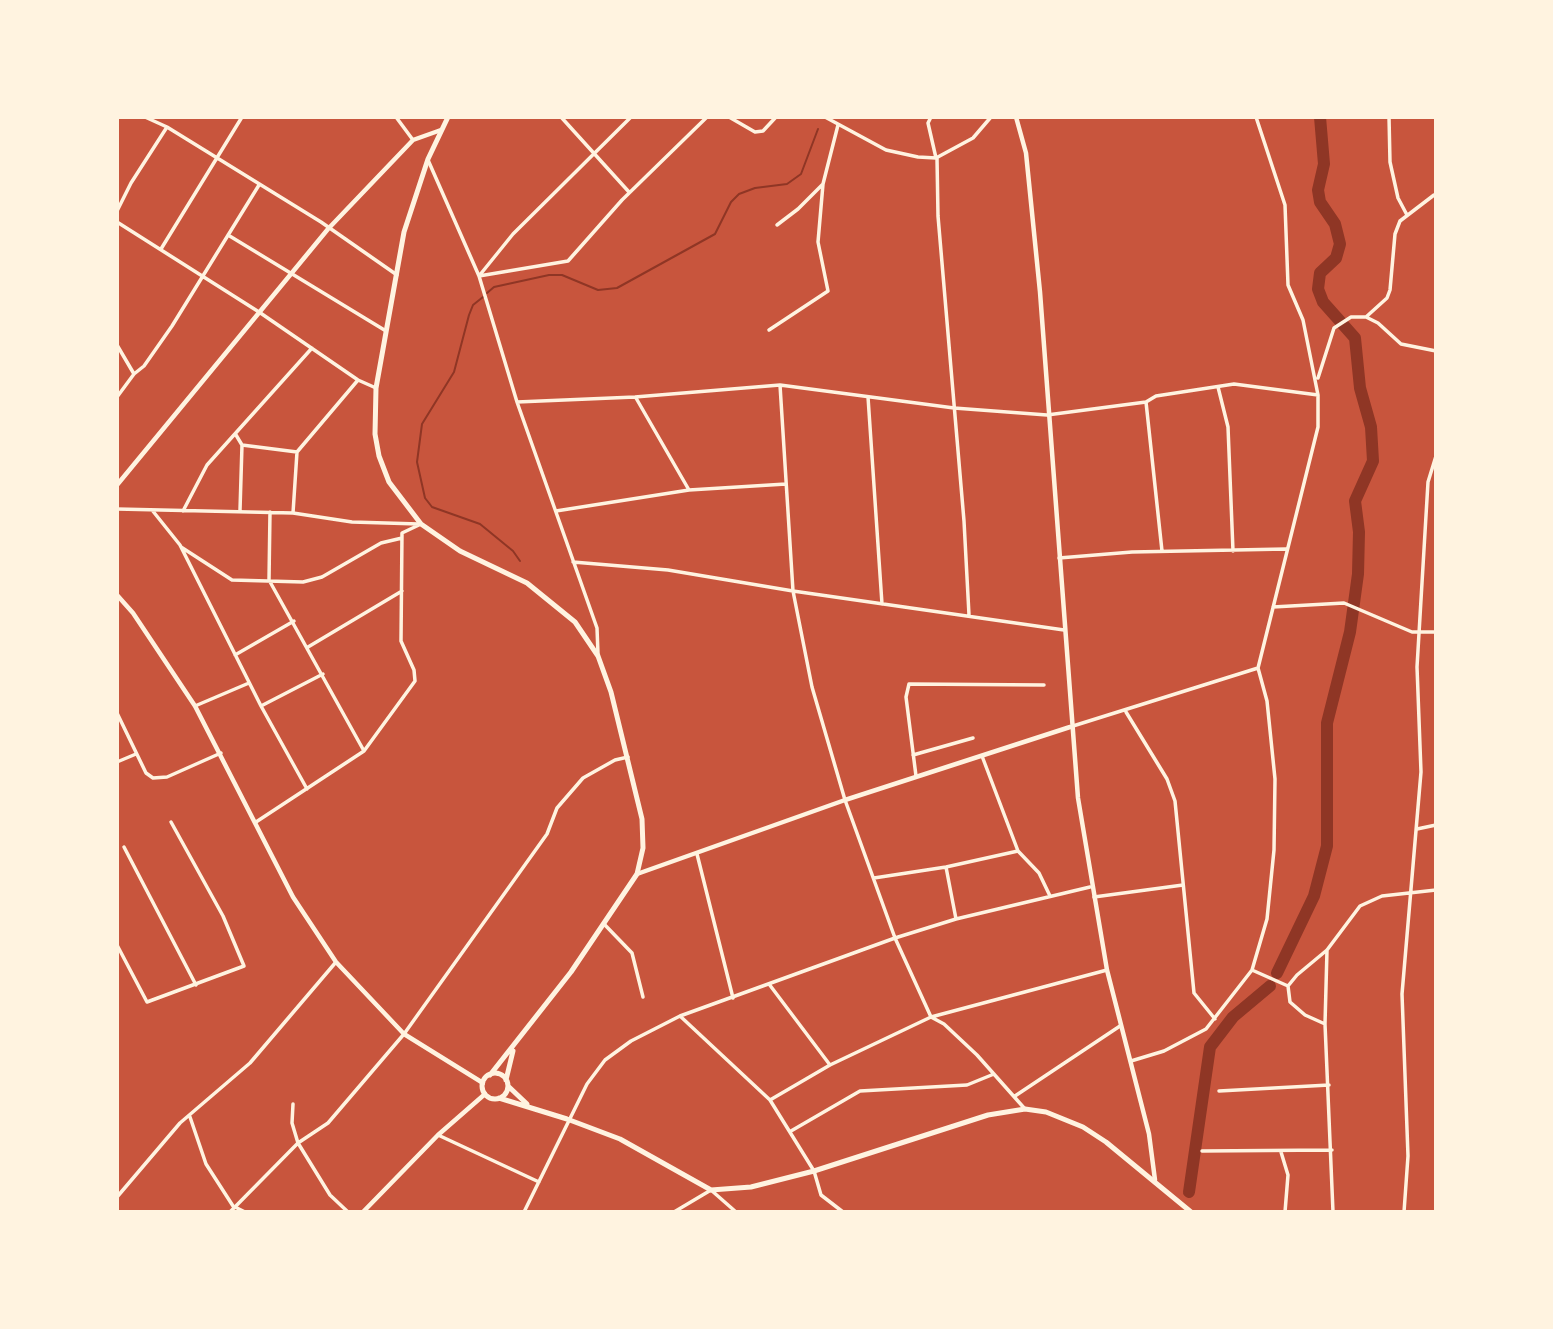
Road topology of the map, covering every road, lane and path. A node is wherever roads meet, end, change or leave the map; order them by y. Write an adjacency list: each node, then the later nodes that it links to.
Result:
1 (145, 117): 17 (street)
2 (242, 117): 21 (street)
3 (396, 117): 19 (street)
4 (448, 117): 18 (highway)
5 (561, 117): 20 (street)
6 (631, 117): 20 (street)
7 (707, 117): 26 (street)
8 (729, 117): 9 (street)
9 (776, 117)
10 (825, 117): 16 (street)
11 (931, 117): 22 (street)
12 (991, 117): 22 (street)
13 (1016, 117): 60 (main road)
14 (1256, 117): 49 (street)
15 (1389, 117): 30 (street)
16 (838, 125): 22 (street); 24 (street)
17 (167, 127): 21 (street); 29 (street)
18 (441, 130): 19 (main road); 23 (highway)
19 (413, 140): 33 (main road)
20 (593, 153): 26 (street); 39 (street)
21 (216, 158): 25 (street); 35 (street)
22 (937, 158): 59 (street)
23 (428, 159): 37 (highway); 39 (street)
24 (823, 184): 32 (street); 42 (street)
25 (259, 186): 33 (street); 34 (street)
26 (629, 192): 39 (street)
27 (1435, 193): 28 (street); 30 (street)
28 (1436, 203)
29 (117, 211)
30 (1407, 215): 41 (street)
31 (117, 222): 35 (street)
32 (777, 225)
33 (328, 229): 36 (main road); 37 (street)
34 (228, 235): 36 (street); 38 (street)
35 (161, 249): 38 (street)
36 (292, 272): 40 (main road); 43 (street)
37 (397, 275): 43 (highway)
38 (202, 276): 40 (street); 47 (street)
39 (479, 276): 57 (street)
40 (259, 312): 45 (street); 66 (main road)
41 (1366, 317): 46 (street); 49 (street)
42 (769, 330)
43 (386, 331): 52 (highway)
44 (117, 345): 47 (street)
45 (312, 348): 48 (street); 61 (street)
46 (1436, 351)
47 (134, 374): 54 (street)
48 (358, 380): 52 (street); 63 (street)
49 (1318, 380): 53 (street)
50 (780, 385): 55 (street); 56 (street); 65 (street)
51 (1218, 387): 53 (street); 58 (street); 80 (street)
52 (376, 388): 75 (highway)
53 (1318, 395): 78 (street)
54 (117, 397)
55 (635, 397): 57 (street); 67 (street)
56 (868, 397): 59 (street); 87 (street)
57 (517, 402): 72 (street)
58 (1146, 402): 60 (street); 79 (street)
59 (954, 408): 60 (street); 89 (street)
60 (1047, 415): 81 (main road)
61 (236, 435): 62 (street); 71 (street)
62 (242, 445): 63 (street); 70 (street)
63 (297, 452): 74 (street)
64 (1436, 456): 92 (street)
65 (786, 484): 67 (street); 85 (street)
66 (117, 485)
67 (689, 490): 72 (street)
68 (117, 509): 69 (street)
69 (152, 510): 71 (street); 77 (street)
70 (240, 510): 71 (street); 73 (street)
71 (183, 511)
72 (556, 511): 82 (street)
73 (270, 512): 74 (street); 83 (street)
74 (293, 513): 75 (street)
75 (421, 524): 76 (street); 96 (highway)
76 (402, 538): 83 (street); 84 (street)
77 (180, 545): 83 (street); 95 (street)
78 (1286, 549): 80 (street); 88 (street)
79 (1162, 551): 80 (street); 81 (street)
80 (1233, 551)
81 (1059, 558): 91 (main road)
82 (573, 562): 85 (street); 96 (street)
83 (269, 580): 90 (street)
84 (402, 591): 94 (street); 107 (street)
85 (793, 591): 87 (street); 116 (street)
86 (117, 596): 101 (main road)
87 (882, 604): 89 (street)
88 (1272, 607): 92 (street); 97 (street)
89 (969, 615): 91 (street)
90 (295, 621): 94 (street); 95 (street)
91 (1064, 630): 105 (main road)
92 (1419, 631): 93 (street); 120 (street)
93 (1436, 632)
94 (308, 647): 98 (street)
95 (235, 655): 99 (street)
96 (597, 656): 112 (highway)
97 (1258, 668): 103 (street); 140 (street)
98 (323, 674): 102 (street); 107 (street)
99 (249, 683): 101 (street); 102 (street)
100 (1044, 685): 110 (street)
101 (195, 705): 108 (main road)
102 (261, 706): 115 (street)
103 (1126, 712): 105 (street); 127 (street)
104 (117, 713): 109 (street)
105 (1070, 727): 111 (main road); 128 (main road)
106 (973, 738): 110 (street)
107 (364, 751): 115 (street)
108 (220, 753): 109 (street); 118 (main road)
109 (136, 754): 113 (street)
110 (913, 755): 114 (street)
111 (982, 756): 114 (main road); 122 (street)
112 (629, 757): 125 (highway); 151 (street)
113 (117, 762)
114 (916, 777): 116 (main road)
115 (307, 789): 118 (street)
116 (845, 800): 123 (main road); 126 (street)
117 (171, 822): 142 (street)
118 (256, 822): 138 (main road)
119 (1436, 825): 120 (street)
120 (1417, 829): 130 (street)
121 (124, 847): 142 (street)
122 (1018, 851): 124 (street); 131 (street)
123 (697, 854): 125 (main road); 145 (street)
124 (946, 867): 126 (street); 133 (street)
125 (637, 874): 134 (highway)
126 (874, 878): 135 (street)
127 (1183, 885): 132 (street); 148 (street)
128 (1090, 887): 131 (street); 132 (main road)
129 (1436, 890): 130 (street)
130 (1409, 892): 137 (street); 193 (street)
131 (1050, 896): 133 (street)
132 (1093, 897): 139 (main road)
133 (956, 919): 135 (street)
134 (604, 923): 144 (street); 152 (highway)
135 (895, 938): 141 (street); 147 (street)
136 (117, 945): 142 (street)
137 (1327, 950): 143 (street); 149 (street)
138 (336, 962): 151 (main road); 168 (street)
139 (1107, 970): 147 (street); 150 (main road)
140 (1252, 970): 143 (street); 148 (street)
141 (769, 984): 145 (street); 154 (street)
142 (196, 985)
143 (1288, 986): 149 (street)
144 (643, 998)
145 (733, 998): 146 (street)
146 (680, 1016): 164 (street); 169 (street)
147 (930, 1017): 154 (street); 155 (street)
148 (1215, 1019): 153 (street)
149 (1325, 1024): 159 (street)
150 (1120, 1026): 153 (main road); 162 (street)
151 (404, 1034): 157 (main road); 172 (street)
152 (514, 1048): 156 (highway); 158 (highway)
153 (1129, 1061): 177 (main road)
154 (830, 1065): 164 (street)
155 (994, 1074): 162 (street); 170 (street)
156 (490, 1075): 157 (highway); 158 (highway)
157 (483, 1083): 161 (highway)
158 (507, 1083): 163 (highway); 166 (highway)
159 (1329, 1085): 160 (street); 173 (street)
160 (1219, 1091)
161 (485, 1094): 163 (highway); 171 (main road)
162 (1015, 1096): 167 (street)
163 (499, 1098): 166 (highway)
164 (770, 1100): 170 (street)
165 (293, 1104): 172 (street)
166 (529, 1107): 169 (highway)
167 (1026, 1109): 176 (highway); 177 (highway)
168 (190, 1117): 180 (street); 181 (street)
169 (567, 1119): 178 (street); 179 (highway)
170 (791, 1131): 176 (street)
171 (438, 1135): 178 (street); 186 (main road)
172 (298, 1143): 181 (street); 185 (street)
173 (1332, 1150): 175 (street); 192 (street)
174 (1202, 1151): 175 (street)
175 (1281, 1152): 191 (street)
176 (814, 1171): 179 (highway); 190 (street)
177 (1155, 1180): 182 (highway)
178 (539, 1182): 187 (street)
179 (711, 1189): 188 (street); 189 (street)
180 (117, 1197)
181 (233, 1206): 183 (street); 184 (street)
182 (1193, 1211)
183 (230, 1212)
184 (245, 1212)
185 (348, 1212)
186 (363, 1212)
187 (524, 1212)
188 (674, 1212)
189 (736, 1212)
190 (843, 1212)
191 (1285, 1212)
192 (1333, 1212)
193 (1404, 1212)

